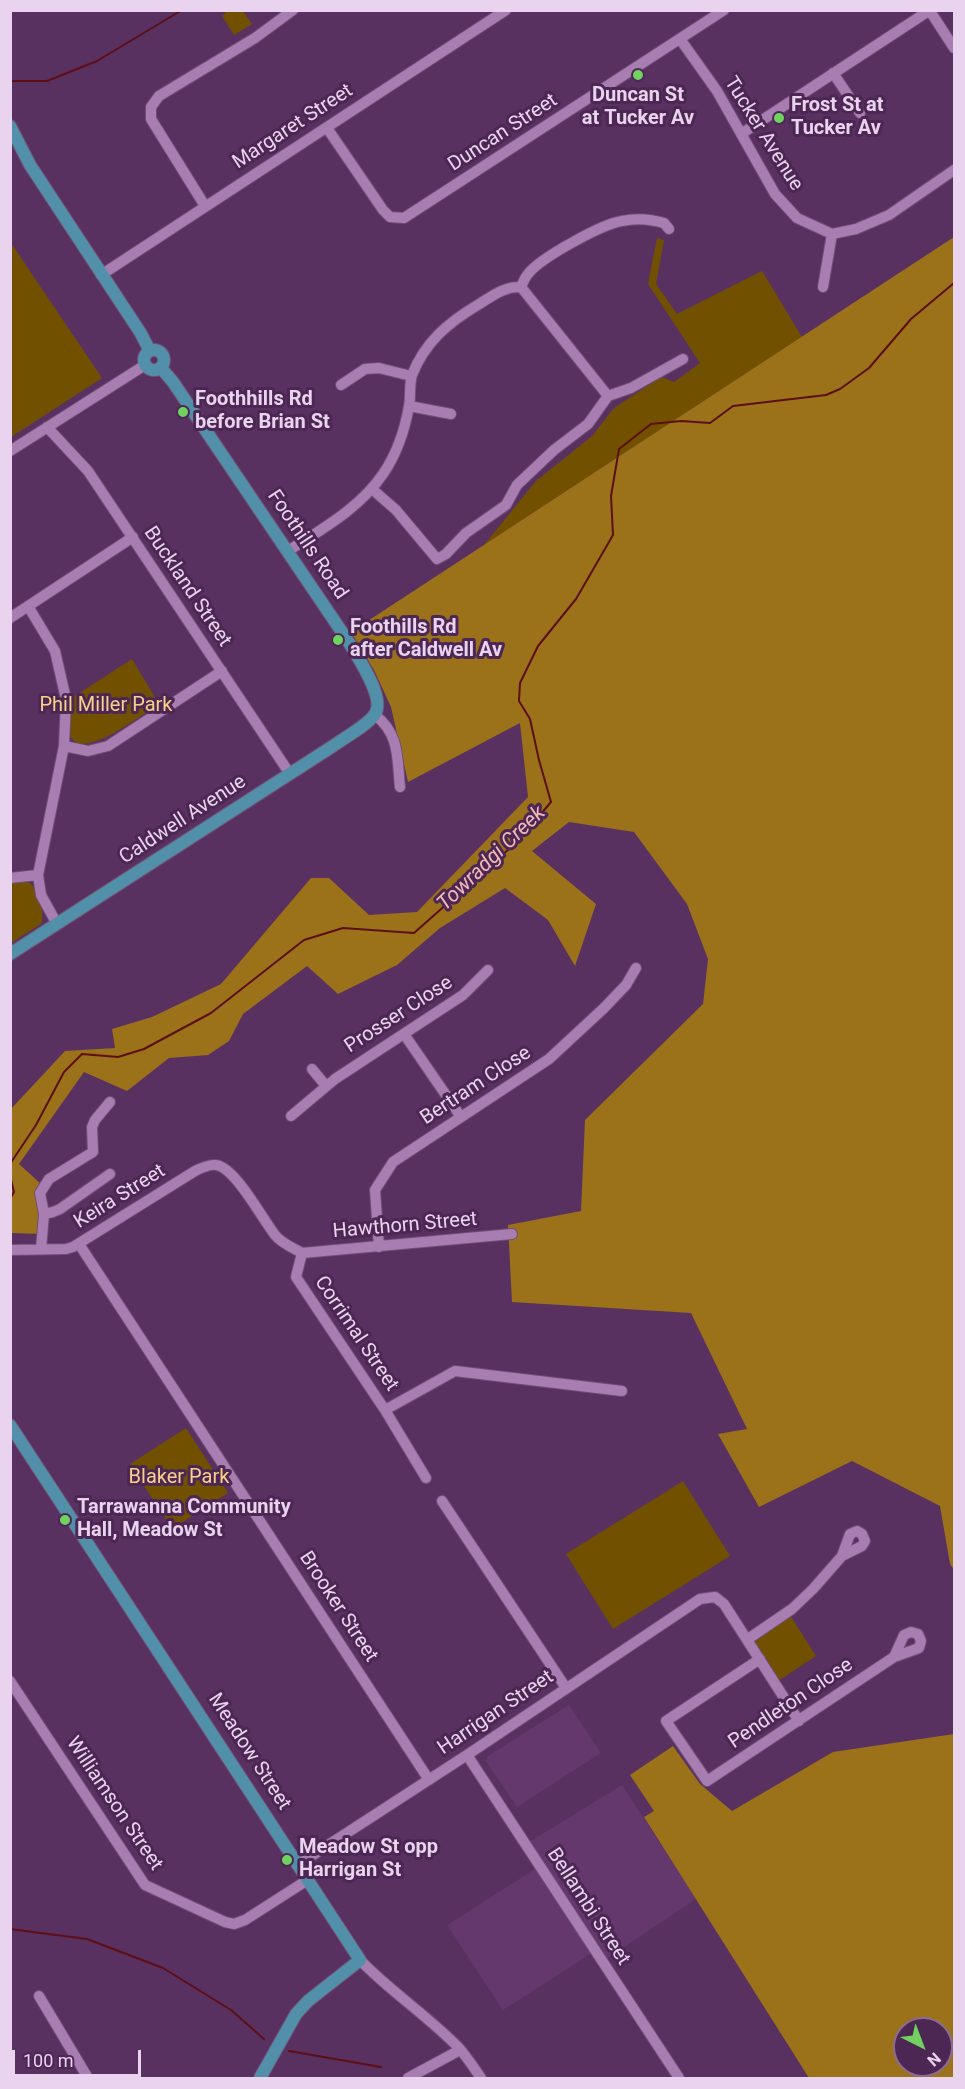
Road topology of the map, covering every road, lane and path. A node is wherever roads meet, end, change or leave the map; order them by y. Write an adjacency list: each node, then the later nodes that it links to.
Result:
1 (293, 10): 13 (street)
2 (506, 10): 10 (street, Margaret Street)
3 (724, 10): 5 (street, Duncan Street)
4 (930, 11): 6 (street); 7 (street)
5 (680, 39): 10 (street, Duncan Street); 11 (street, Tucker Avenue)
6 (954, 48)
7 (833, 73): 8 (street); 11 (street)
8 (860, 114)
9 (10, 126): 16 (main road)
10 (327, 128): 13 (street, Margaret Street)
11 (741, 134): 15 (street, Tucker Avenue)
12 (954, 170): 15 (street)
13 (205, 206): 16 (street, Margaret Street)
14 (669, 229): 17 (street)
15 (832, 234): 18 (street)
16 (101, 275): 19 (main road)
17 (521, 286): 23 (street); 25 (street)
18 (823, 287)
19 (150, 351): 21 (main road); 22 (main road)
20 (683, 359): 25 (street)
21 (145, 365): 22 (main road); 28 (street)
22 (160, 368): 32 (main road, Foothills Road)
23 (411, 376): 24 (street); 26 (street)
24 (341, 385)
25 (608, 396): 30 (street)
26 (409, 406): 27 (street); 30 (street)
27 (451, 414)
28 (47, 427): 29 (street); 31 (street, Buckland Street)
29 (10, 450)
30 (372, 489): 32 (street)
31 (133, 537): 33 (street); 35 (street, Buckland Street)
32 (288, 551): 36 (main road, Foothills Road)
33 (28, 606): 34 (street); 37 (street)
34 (10, 618)
35 (222, 671): 37 (street); 38 (street, Buckland Street)
36 (375, 716): 38 (main road, Caldwell Avenue); 39 (street)
37 (64, 746): 40 (street)
38 (290, 774): 42 (main road, Caldwell Avenue)
39 (400, 787)
40 (38, 875): 41 (street); 42 (street)
41 (10, 878)
42 (57, 924): 43 (main road, Caldwell Avenue)
43 (10, 954)
44 (636, 968): 51 (street, Bertram Close)
45 (488, 970): 46 (street, Prosser Close)
46 (404, 1034): 48 (street, Prosser Close); 51 (street)
47 (312, 1069): 48 (street)
48 (326, 1086): 50 (street, Prosser Close)
49 (110, 1102): 53 (street, Keira Street)
50 (291, 1116)
51 (461, 1117): 56 (street, Bertram Close)
52 (110, 1174): 53 (street, Keira Street)
53 (44, 1214): 57 (street, Keira Street)
54 (512, 1234): 56 (street, Hawthorn Street)
55 (80, 1244): 57 (street, Keira Street); 59 (street, Keira Street); 73 (street, Brooker Street)
56 (379, 1247): 59 (street, Hawthorn Street)
57 (41, 1249): 58 (street, Keira Street)
58 (10, 1250)
59 (302, 1253): 61 (street, Corrimal Street)
60 (622, 1391): 61 (street)
61 (385, 1410): 63 (street, Corrimal Street)
62 (10, 1425): 74 (main road, Meadow Street)
63 (426, 1478)
64 (442, 1501): 70 (street)
65 (842, 1556): 66 (street)
66 (748, 1639): 68 (street); 70 (street, Harrigan Street)
67 (894, 1657): 71 (street, Pendleton Close)
68 (760, 1659): 71 (street); 71 (street, Pendleton Close)
69 (10, 1682): 75 (street, Williamson Street)
70 (566, 1688): 72 (street, Harrigan Street)
71 (799, 1721)
72 (467, 1755): 73 (street, Harrigan Street); 83 (street, Bellambi Street)
73 (429, 1780): 74 (street, Harrigan Street)
74 (299, 1864): 75 (main road, Meadow Street)
75 (309, 1879): 76 (main road, Meadow Street)
76 (360, 1960): 78 (street, Meadow Street); 80 (main road)
77 (39, 1996): 79 (street)
78 (460, 2050): 81 (street); 82 (street, Meadow Street)
79 (88, 2079)
80 (260, 2079)
81 (408, 2079)
82 (481, 2079)
83 (680, 2079)

